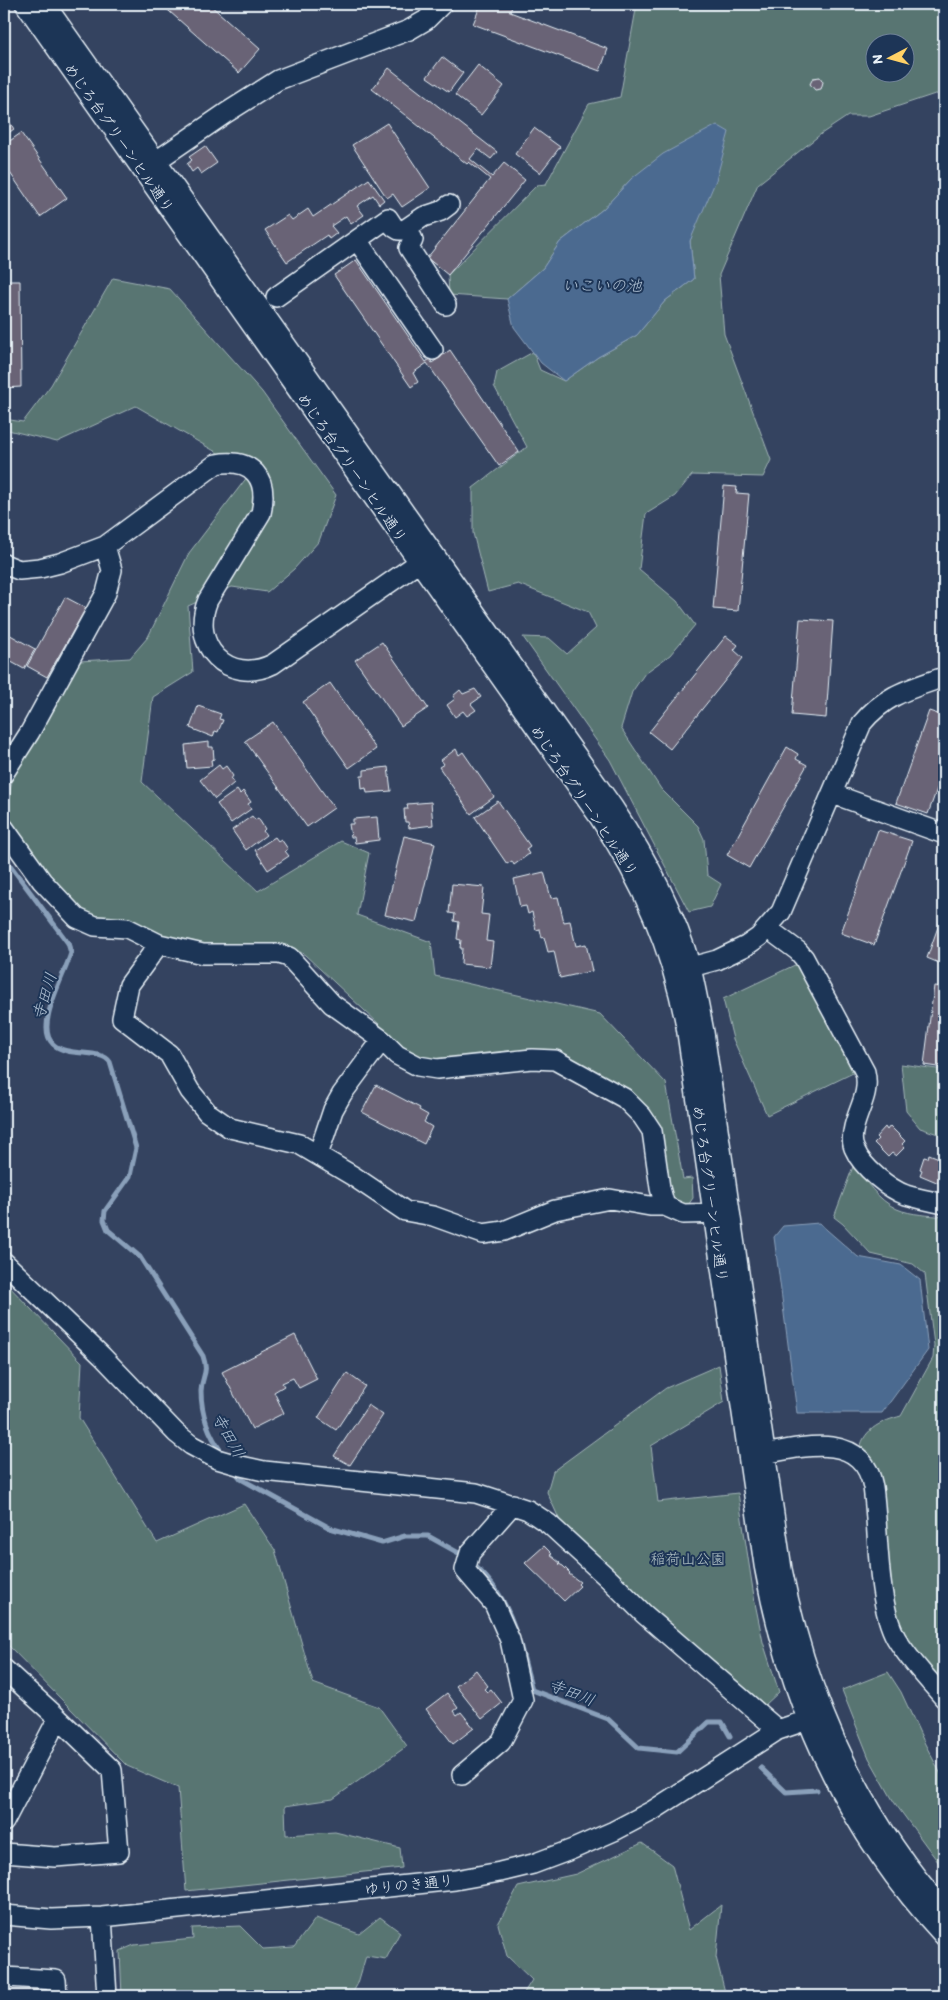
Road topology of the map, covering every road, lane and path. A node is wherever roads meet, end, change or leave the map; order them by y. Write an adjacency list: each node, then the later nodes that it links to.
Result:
1 (25, 4): 4 (street, めじろ台グリーンヒル通り)
2 (45, 4): 4 (street, めじろ台グリーンヒル通り)
3 (442, 4): 4 (street)
4 (149, 166): 12 (street, めじろ台グリーンヒル通り)
5 (449, 205): 6 (street)
6 (408, 228): 7 (street); 9 (street)
7 (357, 240): 8 (street); 10 (street)
8 (276, 297)
9 (446, 305)
10 (433, 350)
11 (105, 546): 12 (street); 13 (street); 15 (street)
12 (426, 557): 21 (street, めじろ台グリーンヒル通り)
13 (4, 564)
14 (944, 677): 16 (street)
15 (4, 773)
16 (833, 794): 18 (street); 19 (street)
17 (4, 828): 20 (street)
18 (944, 834)
19 (767, 928): 21 (street); 24 (street)
20 (159, 944): 22 (street); 23 (street)
21 (682, 969): 26 (street, めじろ台グリーンヒル通り)
22 (382, 1040): 23 (street); 25 (street)
23 (318, 1155): 25 (street)
24 (944, 1204)
25 (666, 1206): 26 (street)
26 (722, 1213): 28 (street, めじろ台グリーンヒル通り)
27 (4, 1262): 29 (street)
28 (757, 1455): 31 (street); 32 (street, めじろ台グリーンヒル通り)
29 (513, 1504): 34 (street); 35 (street)
30 (4, 1669): 33 (street)
31 (944, 1698)
32 (815, 1717): 34 (street, ゆりのき通り); 38 (street, めじろ台グリーンヒル通り); 41 (street, めじろ台グリーンヒル通り)
33 (58, 1718): 36 (street); 37 (street)
34 (778, 1730): 40 (street, ゆりのき通り)
35 (462, 1775)
36 (4, 1822)
37 (4, 1853)
38 (944, 1910)
39 (4, 1915): 40 (street, ゆりのき通り)
40 (102, 1917): 44 (street)
41 (944, 1936)
42 (4, 1977): 43 (street)
43 (57, 1996)
44 (107, 1996)

